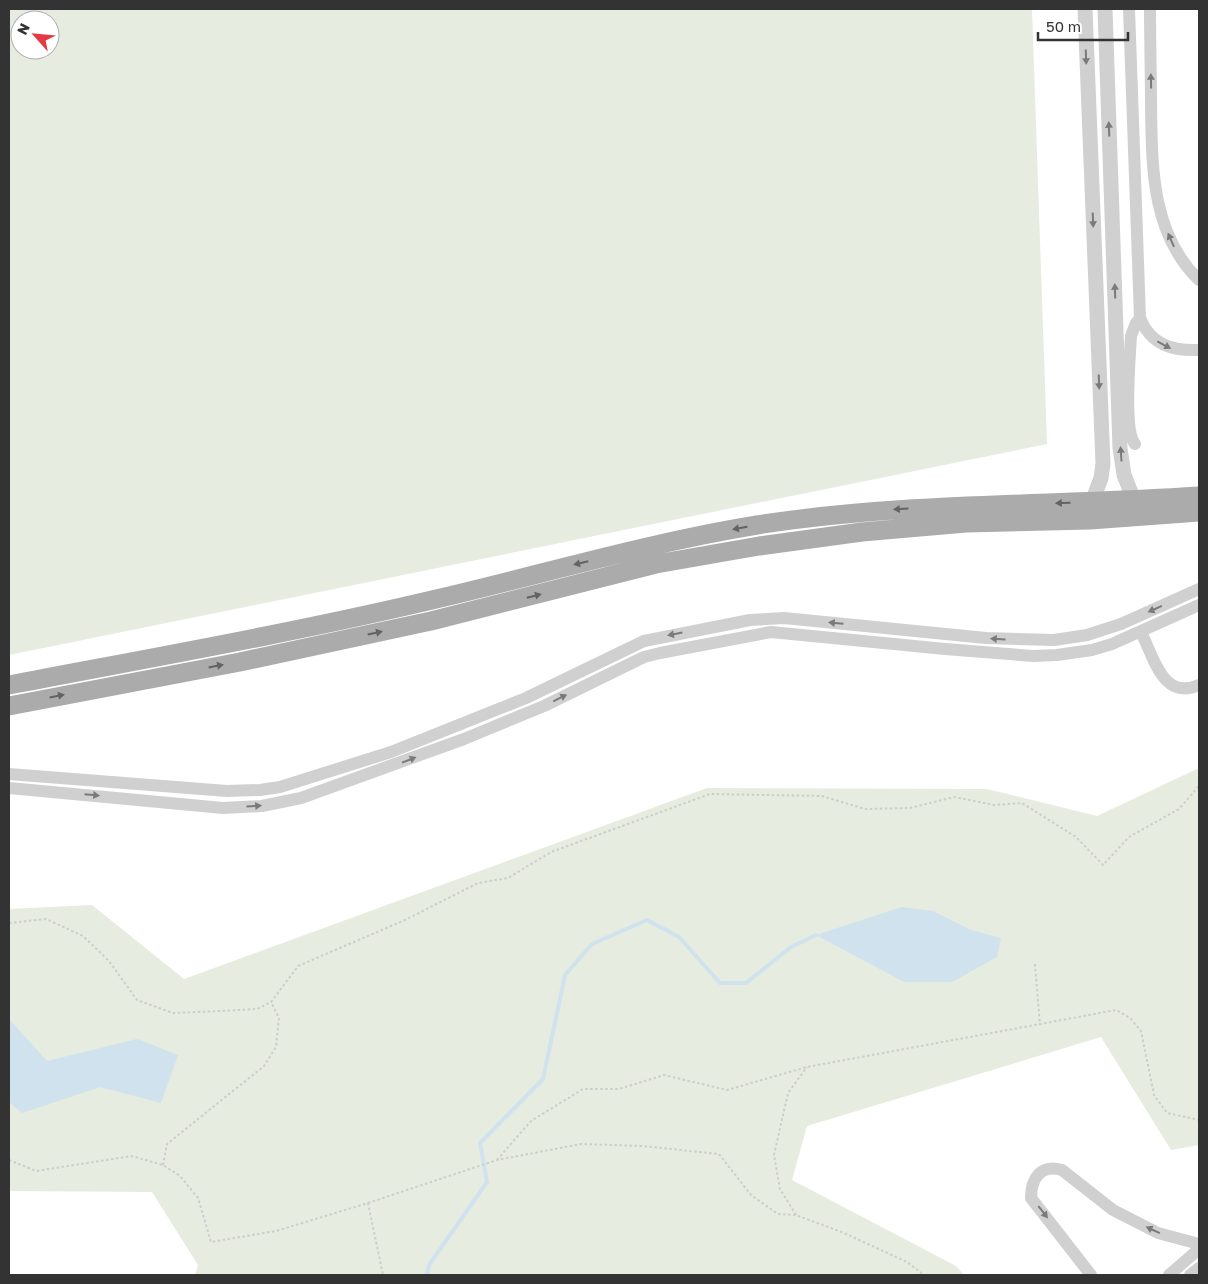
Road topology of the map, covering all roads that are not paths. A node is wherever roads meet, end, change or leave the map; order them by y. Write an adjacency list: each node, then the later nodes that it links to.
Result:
1 (1085, 9): 13 (street, one-way to 13)
2 (1105, 9): 12 (street, one-way to 2)
3 (1129, 9): 6 (street)
4 (1150, 9): 5 (street, one-way to 4)
5 (1152, 170): 6 (street); 7 (street, one-way to 5)
6 (1135, 171): 8 (street)
7 (1199, 280)
8 (1140, 318): 9 (street, one-way to 9); 10 (street)
9 (1199, 350)
10 (1135, 444)
11 (1199, 496): 12 (main road)
12 (1134, 500): 13 (main road)
13 (1092, 502): 20 (main road, one-way to 20)
14 (1199, 512): 22 (main road, one-way to 14)
15 (1199, 589): 18 (street, one-way to 18)
16 (1199, 605): 17 (street)
17 (1141, 632): 19 (street); 21 (street)
18 (578, 674): 21 (street); 24 (street)
19 (1199, 685)
20 (9, 686)
21 (585, 686): 24 (street, one-way to 21)
22 (9, 706)
23 (9, 774): 24 (street)
24 (66, 787): 25 (street)
25 (9, 788)
26 (1199, 1244): 29 (street, one-way to 29)
27 (1199, 1249): 30 (street)
28 (1199, 1268): 31 (street)
29 (1091, 1275)
30 (1169, 1275)
31 (1190, 1275)

